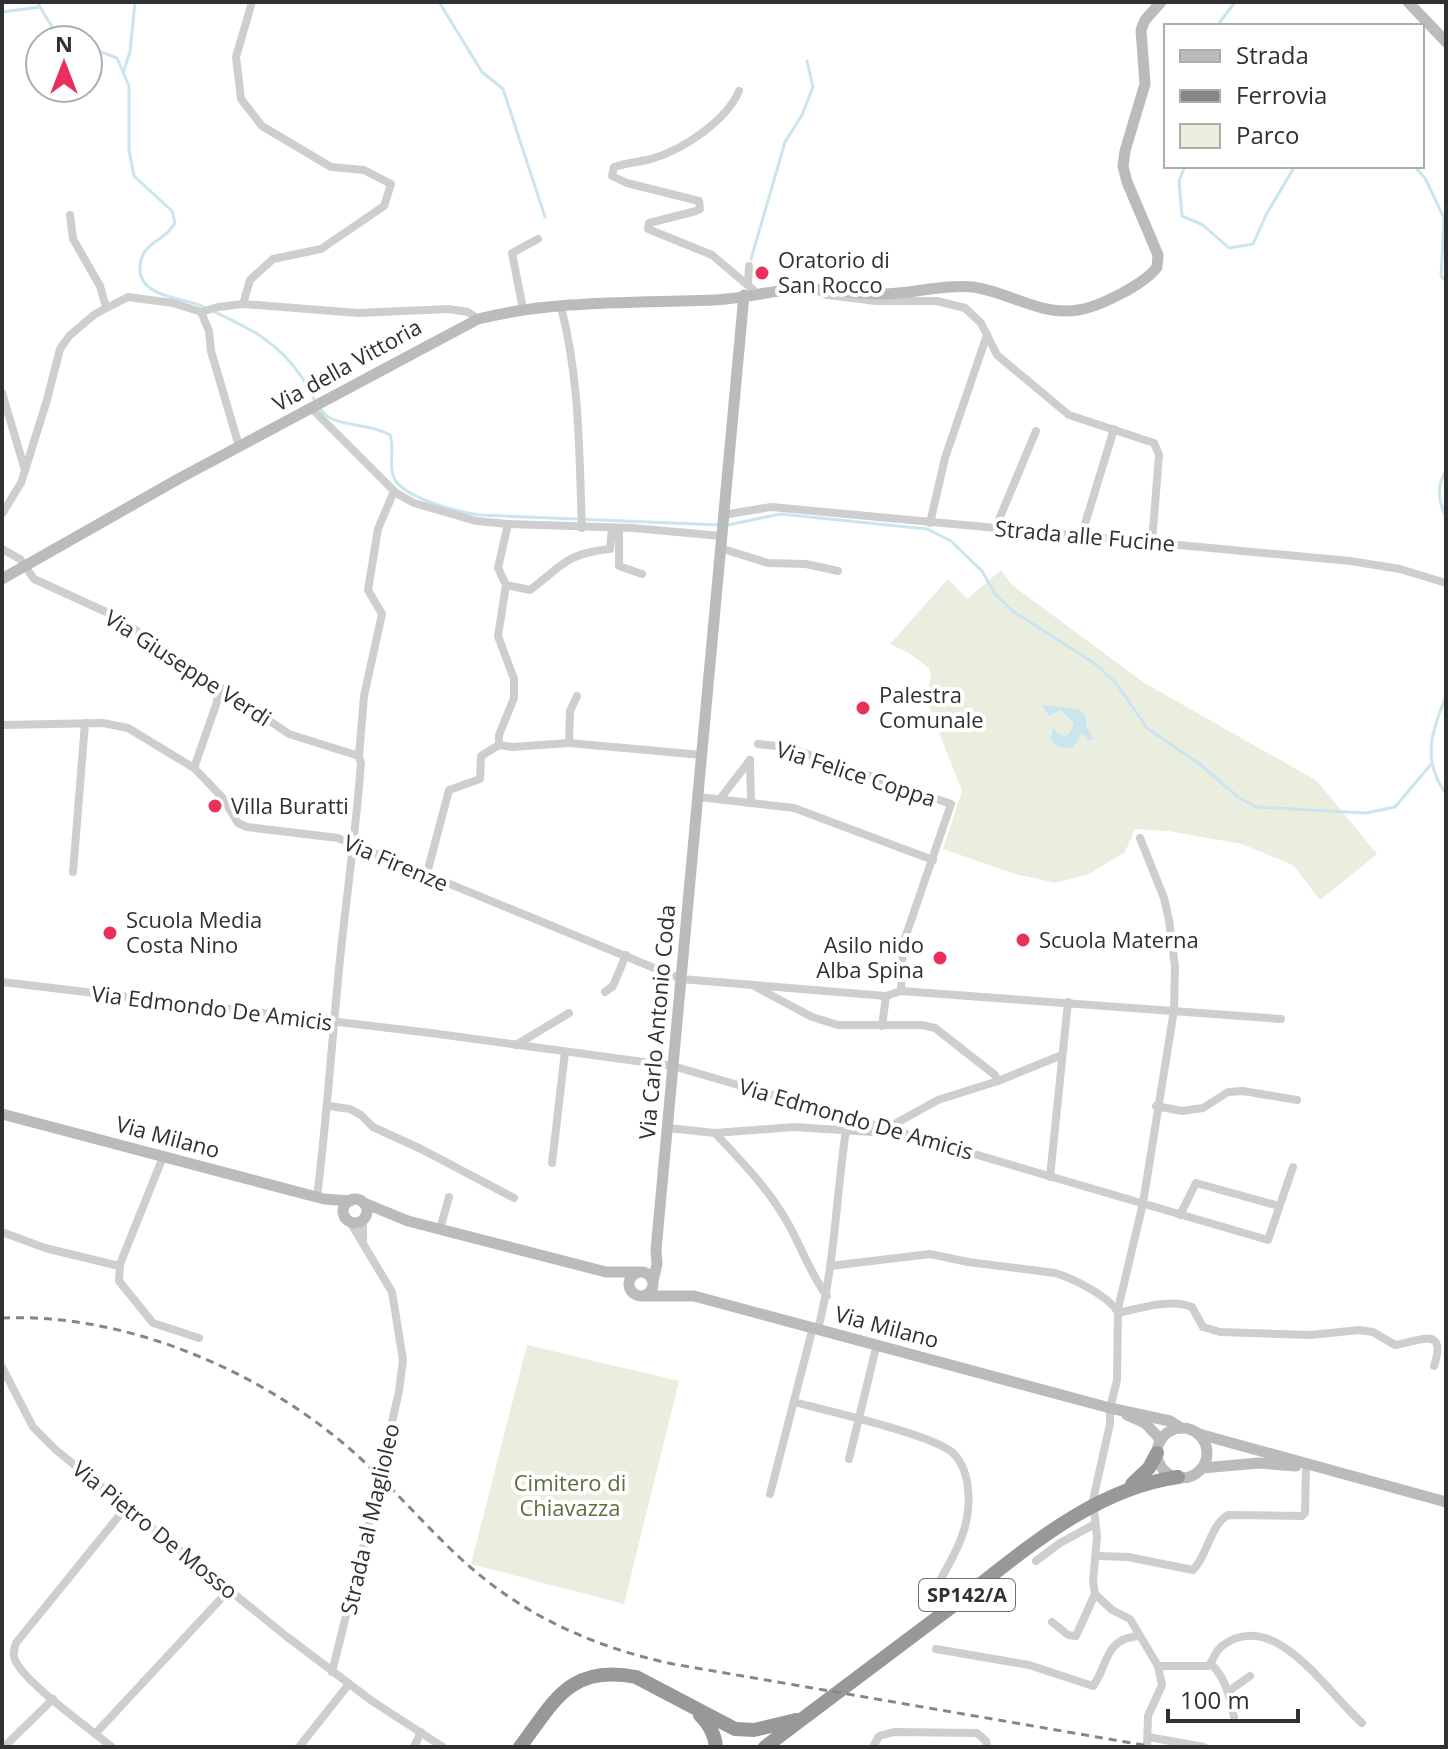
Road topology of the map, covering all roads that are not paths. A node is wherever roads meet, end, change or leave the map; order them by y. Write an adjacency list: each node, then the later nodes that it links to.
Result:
1 (252, 2): 11 (street)
2 (1161, 2): 10 (street, Via della Vittoria)
3 (1408, 2): 4 (street)
4 (1446, 42)
5 (739, 91): 9 (street)
6 (70, 215): 12 (street)
7 (538, 239): 14 (street)
8 (749, 266): 9 (street)
9 (750, 291): 10 (street, Via della Vittoria); 13 (street, Via della Vittoria); 26 (street, Via Carlo Antonio Coda)
10 (819, 291): 17 (street)
11 (243, 304): 15 (street); 16 (street)
12 (106, 307): 15 (street); 23 (street)
13 (561, 307): 14 (street, Via della Vittoria); 29 (street)
14 (523, 309): 16 (street, Via della Vittoria)
15 (201, 312): 22 (street)
16 (478, 319): 19 (street, Via della Vittoria)
17 (987, 335): 20 (street); 27 (street)
18 (2, 393): 23 (street)
19 (318, 405): 22 (street, Via della Vittoria); 24 (street)
20 (1114, 429): 32 (street); 34 (street)
21 (1036, 431): 31 (street)
22 (239, 446): 36 (street, Via della Vittoria)
23 (26, 471): 25 (street)
24 (394, 491): 28 (street); 50 (street)
25 (2, 514)
26 (723, 515): 27 (street, Strada alle Fucine); 33 (street, Via Carlo Antonio Coda)
27 (930, 523): 31 (street, Strada alle Fucine)
28 (508, 524): 29 (street); 41 (street)
29 (582, 528): 30 (street)
30 (615, 528): 33 (street); 38 (street); 41 (street)
31 (995, 529): 32 (street, Strada alle Fucine)
32 (1081, 537): 34 (street, Strada alle Fucine)
33 (721, 542): 37 (street); 49 (street, Via Carlo Antonio Coda)
34 (1152, 542): 40 (street, Strada alle Fucine)
35 (2, 549): 36 (street, Via Giuseppe Verdi)
36 (25, 565): 39 (street, Via della Vittoria); 42 (street, Via Giuseppe Verdi)
37 (838, 571)
38 (642, 574)
39 (2, 579)
40 (1445, 583)
41 (506, 585): 48 (street)
42 (219, 687): 50 (street, Via Giuseppe Verdi); 51 (street)
43 (577, 696): 46 (street)
44 (85, 723): 45 (street, Via Firenze); 51 (street, Via Firenze); 58 (street)
45 (2, 725)
46 (569, 743): 48 (street); 49 (street)
47 (758, 744): 57 (street, Via Felice Coppa)
48 (499, 745): 59 (street)
49 (702, 755): 52 (street, Via Carlo Antonio Coda)
50 (359, 756): 56 (street)
51 (194, 768): 56 (street, Via Firenze)
52 (699, 797): 53 (street); 61 (street, Via Carlo Antonio Coda)
53 (720, 799): 54 (street); 54 (street)
54 (751, 803): 57 (street)
55 (1140, 838): 68 (street)
56 (355, 846): 59 (street, Via Firenze); 71 (street)
57 (933, 860): 64 (street, Via Felice Coppa)
58 (73, 872)
59 (426, 877): 60 (street, Via Firenze)
60 (626, 955): 61 (street, Via Firenze); 65 (street)
61 (681, 979): 63 (street); 76 (street, Via Carlo Antonio Coda)
62 (2, 982): 71 (street, Via Edmondo De Amicis)
63 (751, 985): 66 (street); 72 (street)
64 (901, 991): 66 (street); 67 (street)
65 (605, 992)
66 (886, 996): 72 (street)
67 (1068, 1002): 68 (street); 75 (street)
68 (1174, 1010): 70 (street); 80 (street)
69 (569, 1013): 73 (street)
70 (1281, 1019)
71 (335, 1023): 73 (street, Via Edmondo De Amicis); 79 (street)
72 (882, 1026): 77 (street)
73 (516, 1045): 74 (street, Via Edmondo De Amicis)
74 (565, 1052): 76 (street, Via Edmondo De Amicis); 87 (street)
75 (1062, 1055): 77 (street); 89 (street)
76 (673, 1066): 82 (street, Via Edmondo De Amicis); 83 (street, Via Carlo Antonio Coda)
77 (998, 1081): 82 (street)
78 (1297, 1100): 80 (street)
79 (329, 1106): 91 (street); 92 (street)
80 (1156, 1106): 93 (street)
81 (2, 1114): 86 (street, Via Milano)
82 (889, 1127): 84 (street); 89 (street, Via Edmondo De Amicis)
83 (668, 1128): 85 (street); 100 (street, Via Carlo Antonio Coda)
84 (846, 1130): 85 (street); 102 (street)
85 (715, 1133): 109 (street)
86 (163, 1157): 91 (street, Via Milano); 101 (street)
87 (552, 1163)
88 (1293, 1167): 94 (street)
89 (1050, 1177): 93 (street, Via Edmondo De Amicis)
90 (449, 1197): 98 (street)
91 (321, 1198): 95 (street, Via Milano)
92 (514, 1198)
93 (1143, 1203): 96 (street, Via Edmondo De Amicis); 110 (street)
94 (1279, 1206): 96 (street); 96 (street, Via Edmondo De Amicis)
95 (354, 1214): 97 (street, Via Milano); 97 (street, Via Milano); 144 (street, Strada al Maglioleo)
96 (1180, 1215)
97 (408, 1221): 98 (street, Via Milano)
98 (440, 1229): 104 (street, Via Milano)
99 (2, 1232): 101 (street)
100 (656, 1250): 103 (street, Via Carlo Antonio Coda); 105 (street, Via Carlo Antonio Coda)
101 (120, 1264): 112 (street)
102 (830, 1266): 109 (street); 110 (street)
103 (639, 1272): 104 (street, Via Milano); 105 (street); 106 (street)
104 (609, 1273): 106 (street, Via Milano)
105 (653, 1283): 107 (street); 108 (street)
106 (629, 1287): 107 (street, Via Milano)
107 (645, 1296): 108 (street, Via Milano)
108 (694, 1296): 111 (street, Via Milano)
109 (827, 1296): 111 (street)
110 (1118, 1313): 114 (street); 119 (street)
111 (816, 1328): 113 (street, Via Milano); 118 (street)
112 (199, 1338)
113 (877, 1344): 119 (street, Via Milano); 120 (street)
114 (1434, 1366)
115 (2, 1367): 116 (street, Via Pietro De Mosso)
116 (12, 1386): 117 (street); 132 (street, Via Pietro De Mosso)
117 (2, 1392)
118 (794, 1402): 120 (street); 130 (street)
119 (1113, 1409): 121 (street, Via Milano); 123 (street, Via Milano); 133 (street)
120 (859, 1420): 124 (street); 138 (street)
121 (1181, 1428): 122 (street); 123 (street)
122 (1199, 1434): 126 (street); 127 (street)
123 (1159, 1446): 128 (street); 129 (highway, SP142/A)
124 (849, 1459)
125 (1306, 1467): 126 (street); 127 (street); 134 (street)
126 (1202, 1468): 128 (street)
127 (1324, 1469): 131 (street)
128 (1178, 1477): 129 (highway, SP142/A)
129 (1122, 1492): 151 (highway, SP142/A)
130 (770, 1494)
131 (1446, 1502)
132 (127, 1506): 136 (street, Via Pietro De Mosso); 148 (street)
133 (1095, 1524): 134 (street); 135 (street)
134 (1097, 1556): 137 (street)
135 (1036, 1561)
136 (229, 1590): 144 (street, Via Pietro De Mosso); 154 (street)
137 (1095, 1594): 139 (street); 140 (street)
138 (931, 1597)
139 (1052, 1622)
140 (1139, 1636): 141 (street); 143 (street)
141 (936, 1649)
142 (1211, 1664): 143 (street); 147 (street); 152 (street)
143 (1158, 1666): 155 (street)
144 (332, 1672): 146 (street)
145 (1250, 1676): 147 (street)
146 (349, 1684): 153 (street); 158 (street)
147 (1229, 1691): 150 (street)
148 (53, 1699): 154 (street); 156 (street)
149 (694, 1709): 151 (highway); 161 (highway); 162 (highway)
150 (1234, 1717)
151 (801, 1720): 163 (highway, SP142/A); 164 (highway)
152 (1362, 1723)
153 (421, 1732): 159 (street); 160 (street)
154 (95, 1734): 157 (street)
155 (1147, 1742): 167 (street)
156 (4, 1747)
157 (112, 1747)
158 (299, 1747)
159 (414, 1747)
160 (443, 1747)
161 (520, 1747)
162 (716, 1747)
163 (765, 1747)
164 (778, 1747)
165 (873, 1747): 166 (street)
166 (987, 1747)
167 (1204, 1747)

